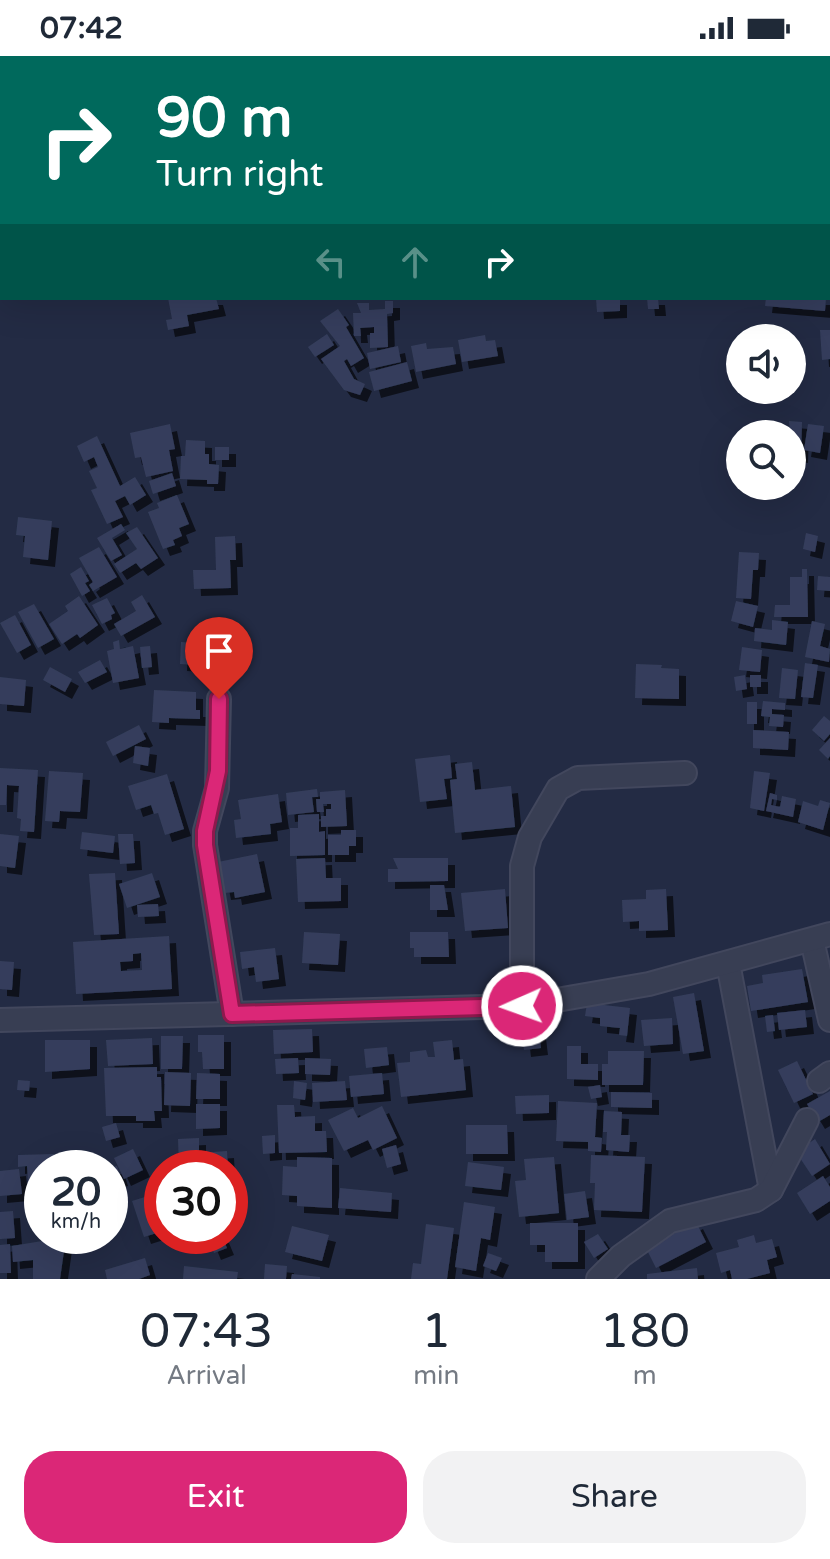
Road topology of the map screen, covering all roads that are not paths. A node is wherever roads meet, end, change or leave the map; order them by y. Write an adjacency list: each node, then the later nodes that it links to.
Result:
1 (219, 699): 6 (street)
2 (685, 773): 5 (street)
3 (821, 937): 4 (street); 8 (street)
4 (728, 963): 5 (street); 10 (street)
5 (522, 1006): 6 (street)
6 (232, 1014): 7 (street)
7 (0, 1020)
8 (830, 1020)
9 (807, 1120): 10 (street)
10 (771, 1190): 11 (street)
11 (598, 1279)

